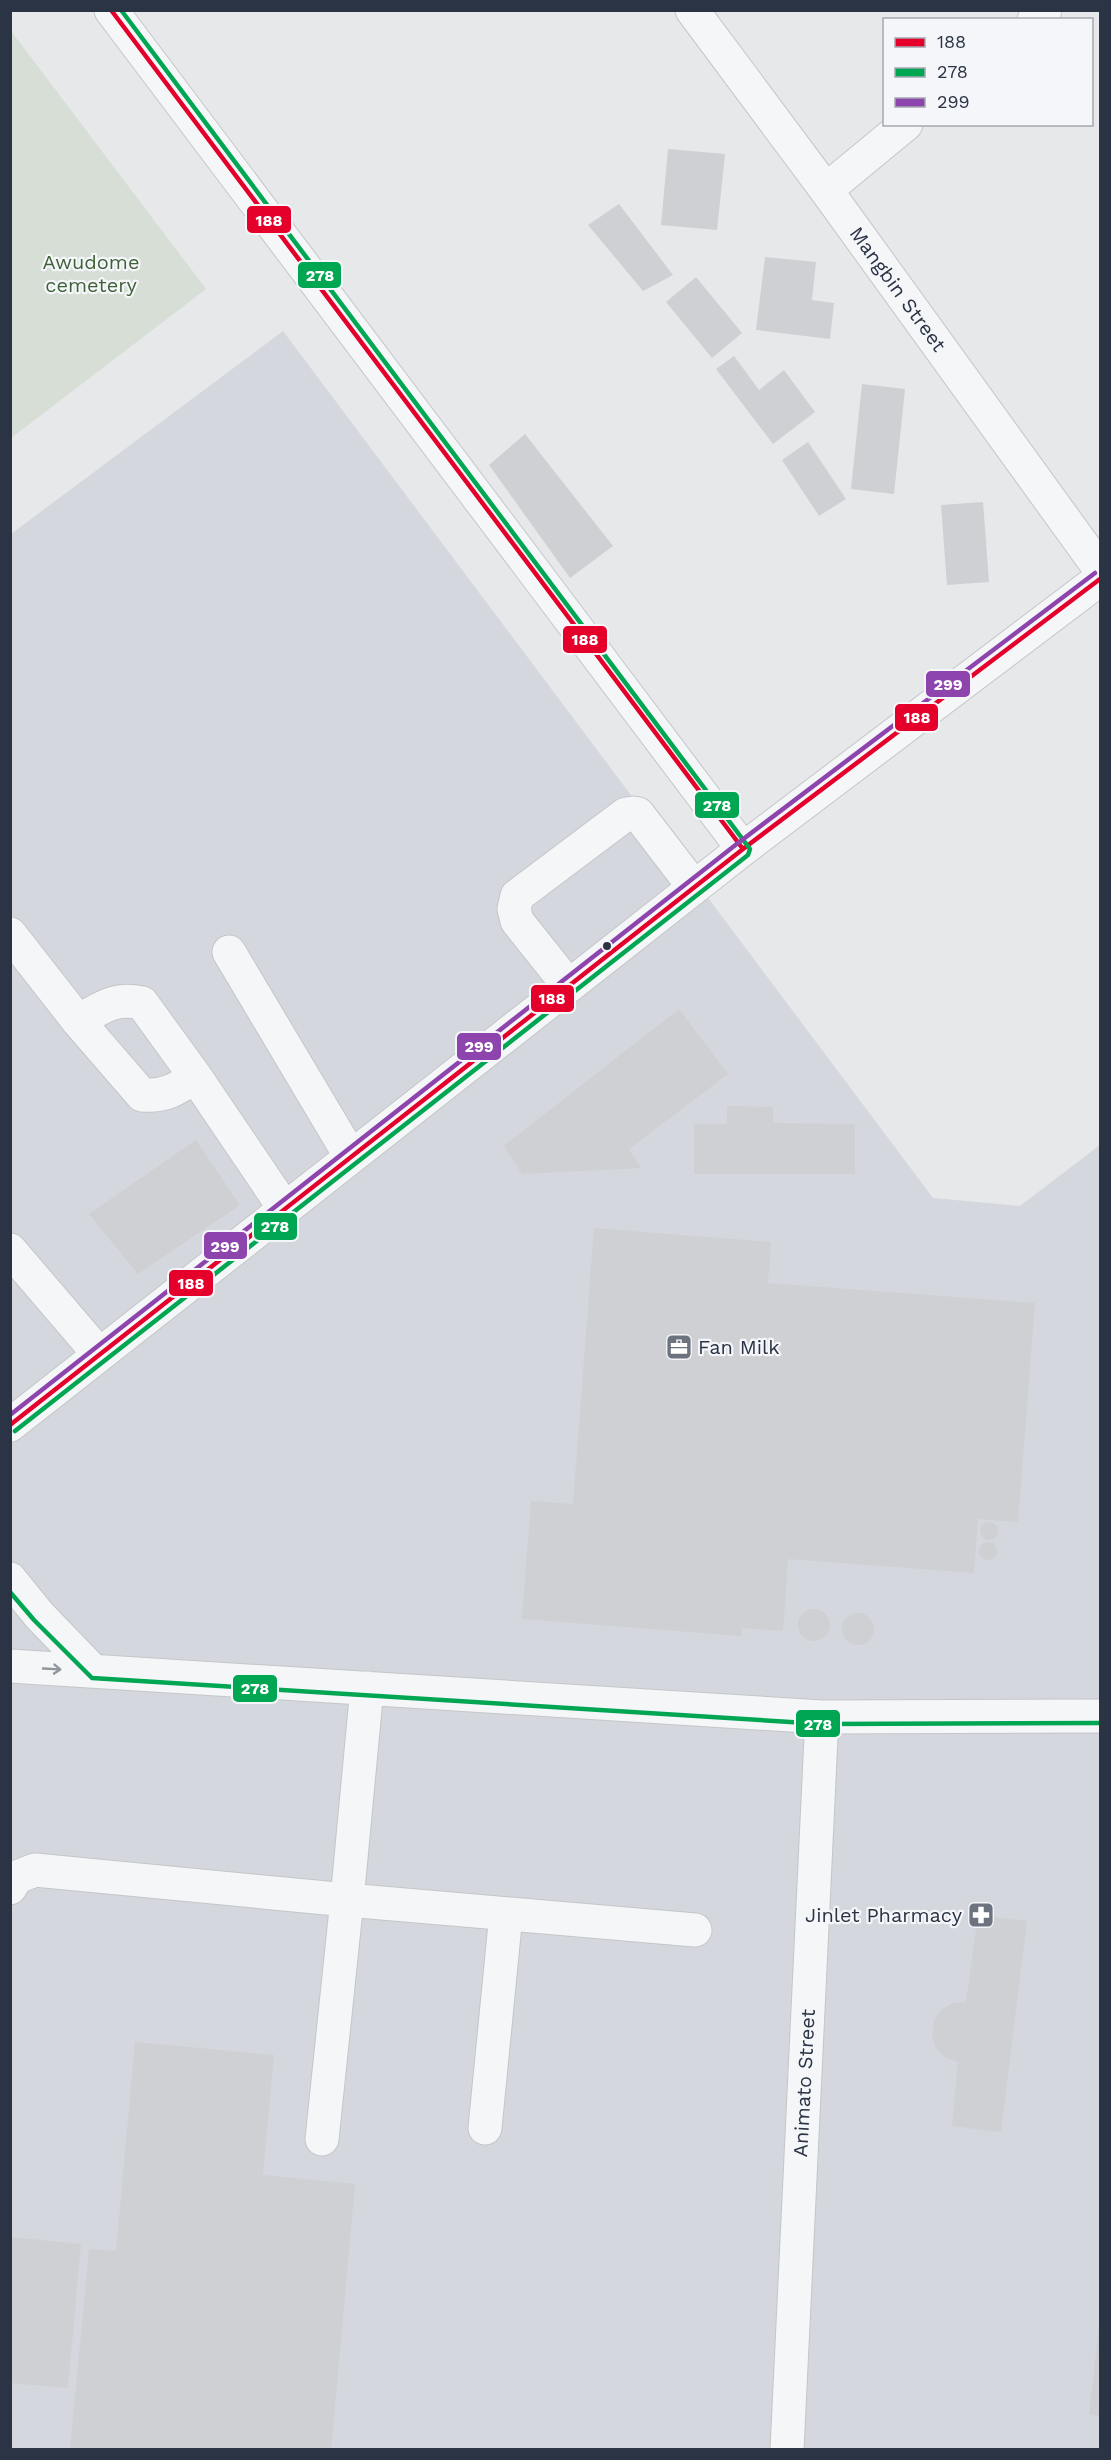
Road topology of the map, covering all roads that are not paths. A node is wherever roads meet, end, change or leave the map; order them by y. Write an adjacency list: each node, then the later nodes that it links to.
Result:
1 (111, 10): 6 (street)
2 (692, 10): 4 (street, Mangbin Street)
3 (904, 126): 4 (street)
4 (826, 190): 5 (street, Mangbin Street)
5 (1097, 585): 6 (street)
6 (743, 849): 7 (street)
7 (694, 887): 10 (street); 10 (street)
8 (10, 933): 11 (street)
9 (229, 952): 13 (street)
10 (568, 986): 13 (street)
11 (78, 1020): 12 (street); 12 (street)
12 (195, 1076): 14 (street)
13 (351, 1156): 14 (street)
14 (285, 1209): 16 (street)
15 (10, 1250): 16 (street)
16 (99, 1354): 17 (street)
17 (10, 1425)
18 (10, 1579): 20 (street)
19 (10, 1666): 20 (street, one-way to 20)
20 (93, 1671): 21 (street)
21 (367, 1688): 23 (street); 25 (street)
22 (1101, 1716): 23 (street)
23 (822, 1717): 30 (street, Animato Street)
24 (10, 1888): 25 (street)
25 (347, 1900): 26 (street); 29 (street)
26 (506, 1914): 27 (street); 28 (street)
27 (695, 1930)
28 (485, 2128)
29 (322, 2139)
30 (787, 2450)

